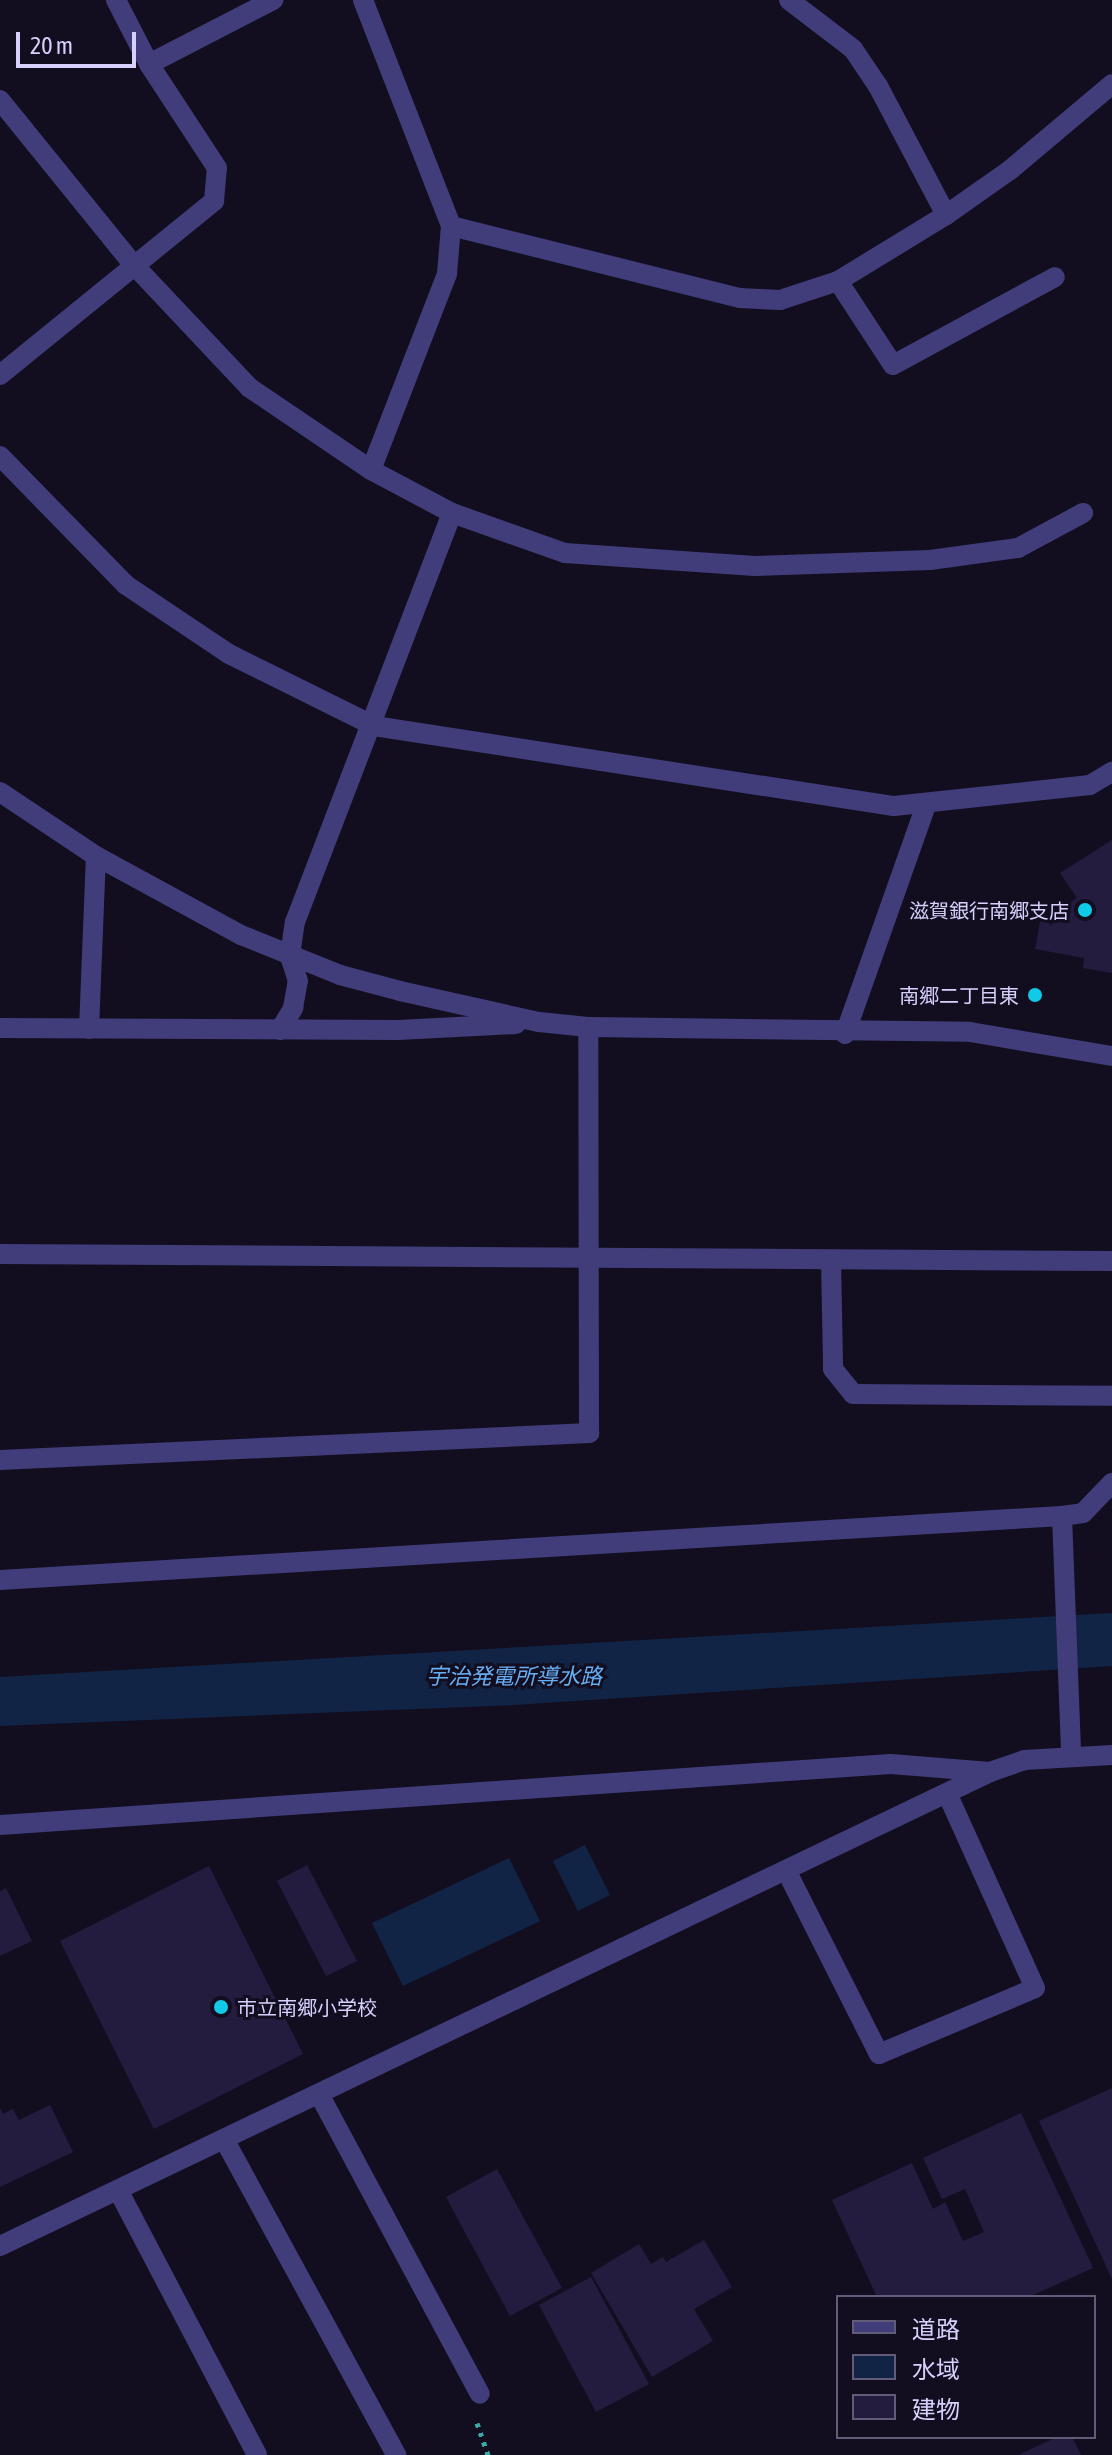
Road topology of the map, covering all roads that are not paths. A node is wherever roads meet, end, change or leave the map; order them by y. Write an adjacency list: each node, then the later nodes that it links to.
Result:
1 (116, 0): 5 (street)
2 (273, 0): 5 (street)
3 (363, 0): 9 (street)
4 (789, 0): 8 (street)
5 (149, 64): 10 (street)
6 (1112, 84): 8 (street)
7 (0, 100): 10 (street)
8 (946, 215): 12 (street)
9 (451, 226): 12 (street); 15 (street)
10 (132, 263): 13 (street); 15 (street)
11 (1055, 277): 12 (street)
12 (838, 281)
13 (0, 375)
14 (0, 456): 18 (street)
15 (371, 470): 16 (street)
16 (452, 513): 17 (street); 18 (street)
17 (1083, 513)
18 (374, 726): 21 (street); 23 (street)
19 (1112, 772): 21 (street)
20 (0, 792): 22 (street)
21 (926, 805): 29 (street)
22 (96, 856): 23 (street); 27 (street)
23 (290, 956): 24 (street); 28 (street)
24 (539, 1022): 25 (street); 28 (street)
25 (588, 1027): 29 (street); 32 (street)
26 (0, 1028): 27 (street)
27 (89, 1029): 28 (street)
28 (280, 1030)
29 (845, 1034): 30 (street)
30 (1112, 1056)
31 (0, 1254): 32 (street)
32 (585, 1259): 33 (street); 36 (street)
33 (831, 1260): 34 (street); 35 (street)
34 (1112, 1261)
35 (1112, 1396)
36 (0, 1460)
37 (1112, 1483): 38 (street)
38 (1062, 1516): 39 (street); 40 (street)
39 (0, 1580)
40 (1071, 1754): 41 (street); 42 (street)
41 (1112, 1755)
42 (990, 1772): 43 (street); 44 (street)
43 (948, 1795): 45 (street); 45 (street)
44 (0, 1825)
45 (787, 1872): 46 (street)
46 (319, 2094): 47 (street); 50 (street)
47 (224, 2139): 48 (street); 52 (street)
48 (118, 2190): 49 (street); 51 (street)
49 (0, 2246)
50 (480, 2394)
51 (257, 2455)
52 (396, 2455)

